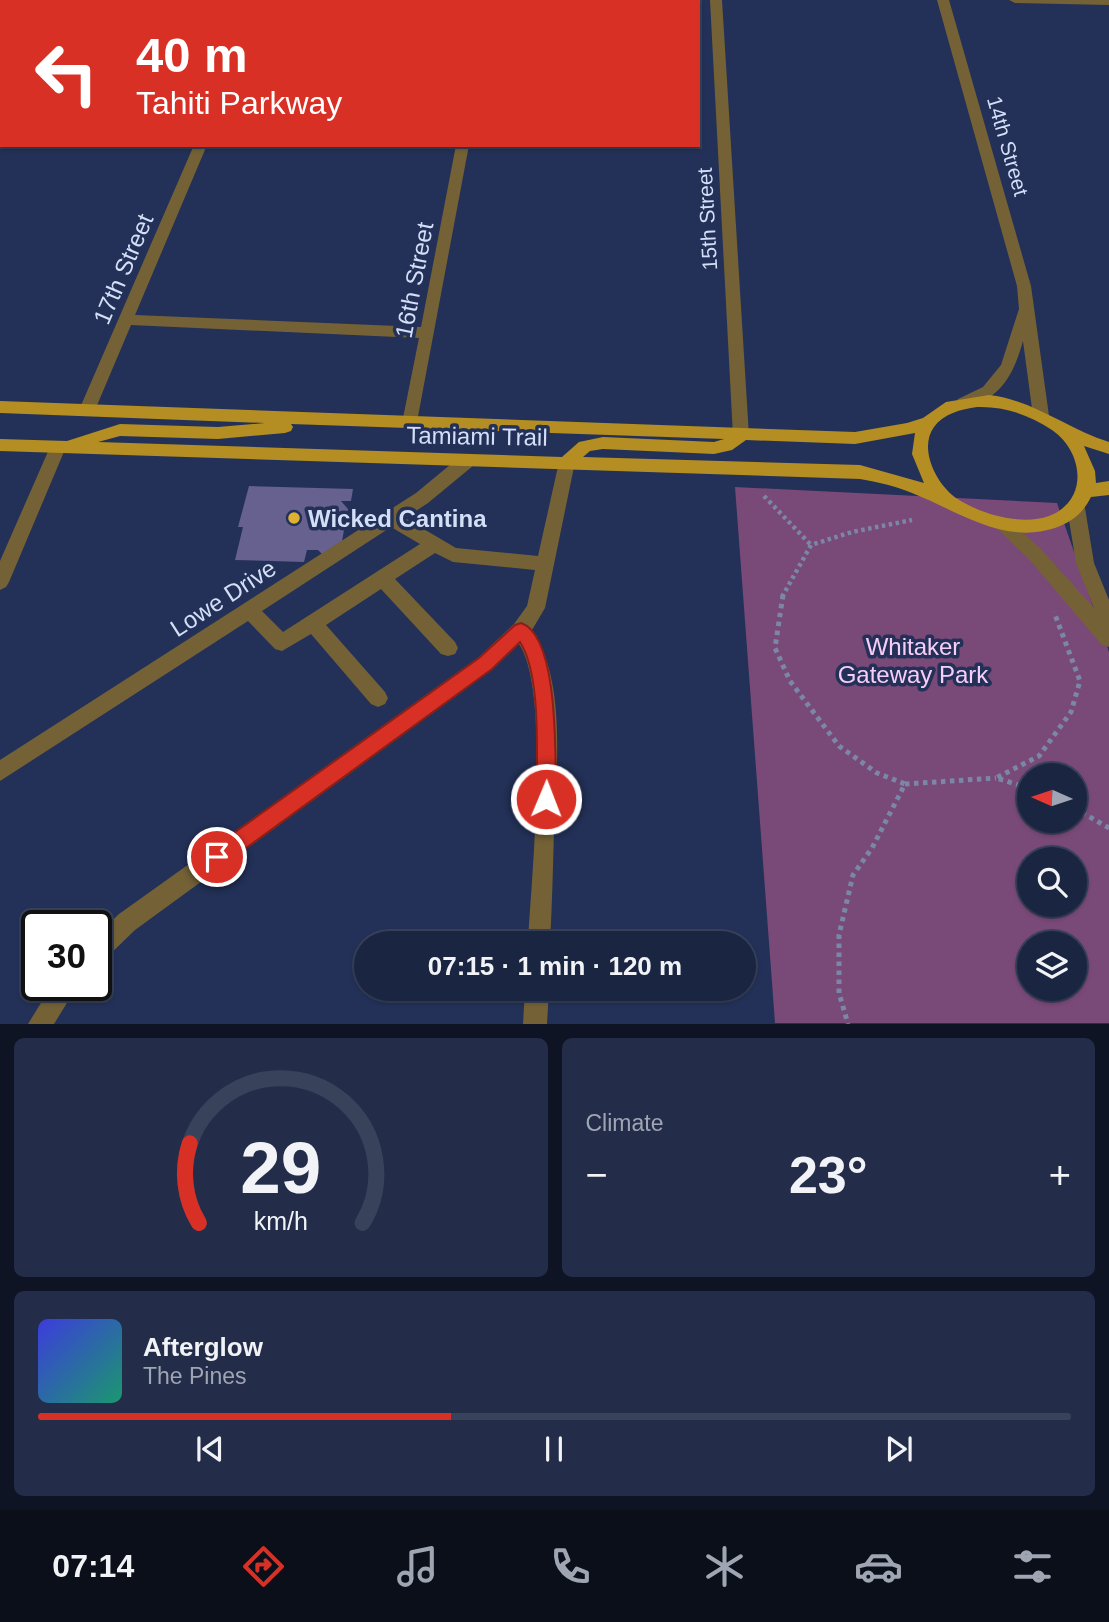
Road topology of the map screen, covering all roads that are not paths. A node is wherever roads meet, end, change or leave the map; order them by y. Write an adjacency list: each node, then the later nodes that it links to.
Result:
1 (716, 0): 18 (street, 15th Street)
2 (943, 0): 7 (street, 14th Street)
3 (1015, 0): 4 (street)
4 (1109, 2)
5 (200, 147): 8 (street, 17th Street)
6 (463, 147): 9 (street, 16th Street)
7 (1026, 306): 10 (street, 14th Street); 13 (street, 14th Street)
8 (126, 320): 9 (street); 12 (street, 17th Street)
9 (427, 333): 15 (street, 16th Street)
10 (964, 402): 13 (main road, Tamiami Trail); 16 (main road, Tamiami Trail)
11 (0, 407): 12 (main road, Tamiami Trail)
12 (87, 410): 14 (main road, Tamiami Trail)
13 (1041, 416): 17 (main road, Tamiami Trail)
14 (362, 421): 15 (main road, Tamiami Trail); 20 (main road)
15 (410, 423): 18 (main road, Tamiami Trail)
16 (928, 423): 18 (main road, Tamiami Trail); 26 (main road, Tamiami Trail)
17 (1063, 431): 21 (main road, Tamiami Trail); 25 (main road, Tamiami Trail)
18 (741, 436): 23 (main road)
19 (0, 445): 20 (main road, Tamiami Trail)
20 (58, 447): 22 (main road, Tamiami Trail); 33 (street)
21 (1109, 448)
22 (468, 460): 23 (main road, Tamiami Trail); 28 (street, Lowe Drive)
23 (568, 462): 26 (main road, Tamiami Trail); 31 (street)
24 (1109, 488): 25 (main road)
25 (1086, 491): 27 (main road)
26 (948, 500): 29 (main road, Tamiami Trail)
27 (1076, 508): 29 (main road, Tamiami Trail); 36 (street)
28 (391, 518): 30 (street); 34 (street, Lowe Drive)
29 (1002, 525): 38 (street)
30 (435, 544): 31 (street); 32 (street)
31 (545, 564): 37 (street)
32 (382, 578): 35 (street); 39 (street)
33 (0, 582)
34 (249, 610): 35 (street); 41 (street, Lowe Drive)
35 (313, 623): 40 (street)
36 (1109, 623)
37 (521, 630): 42 (street); 43 (street)
38 (1109, 639)
39 (448, 648)
40 (378, 698)
41 (0, 771)
42 (539, 931)
43 (112, 936)
44 (55, 1001): 46 (street)
45 (536, 1001): 47 (street)
46 (40, 1024)
47 (535, 1024)

